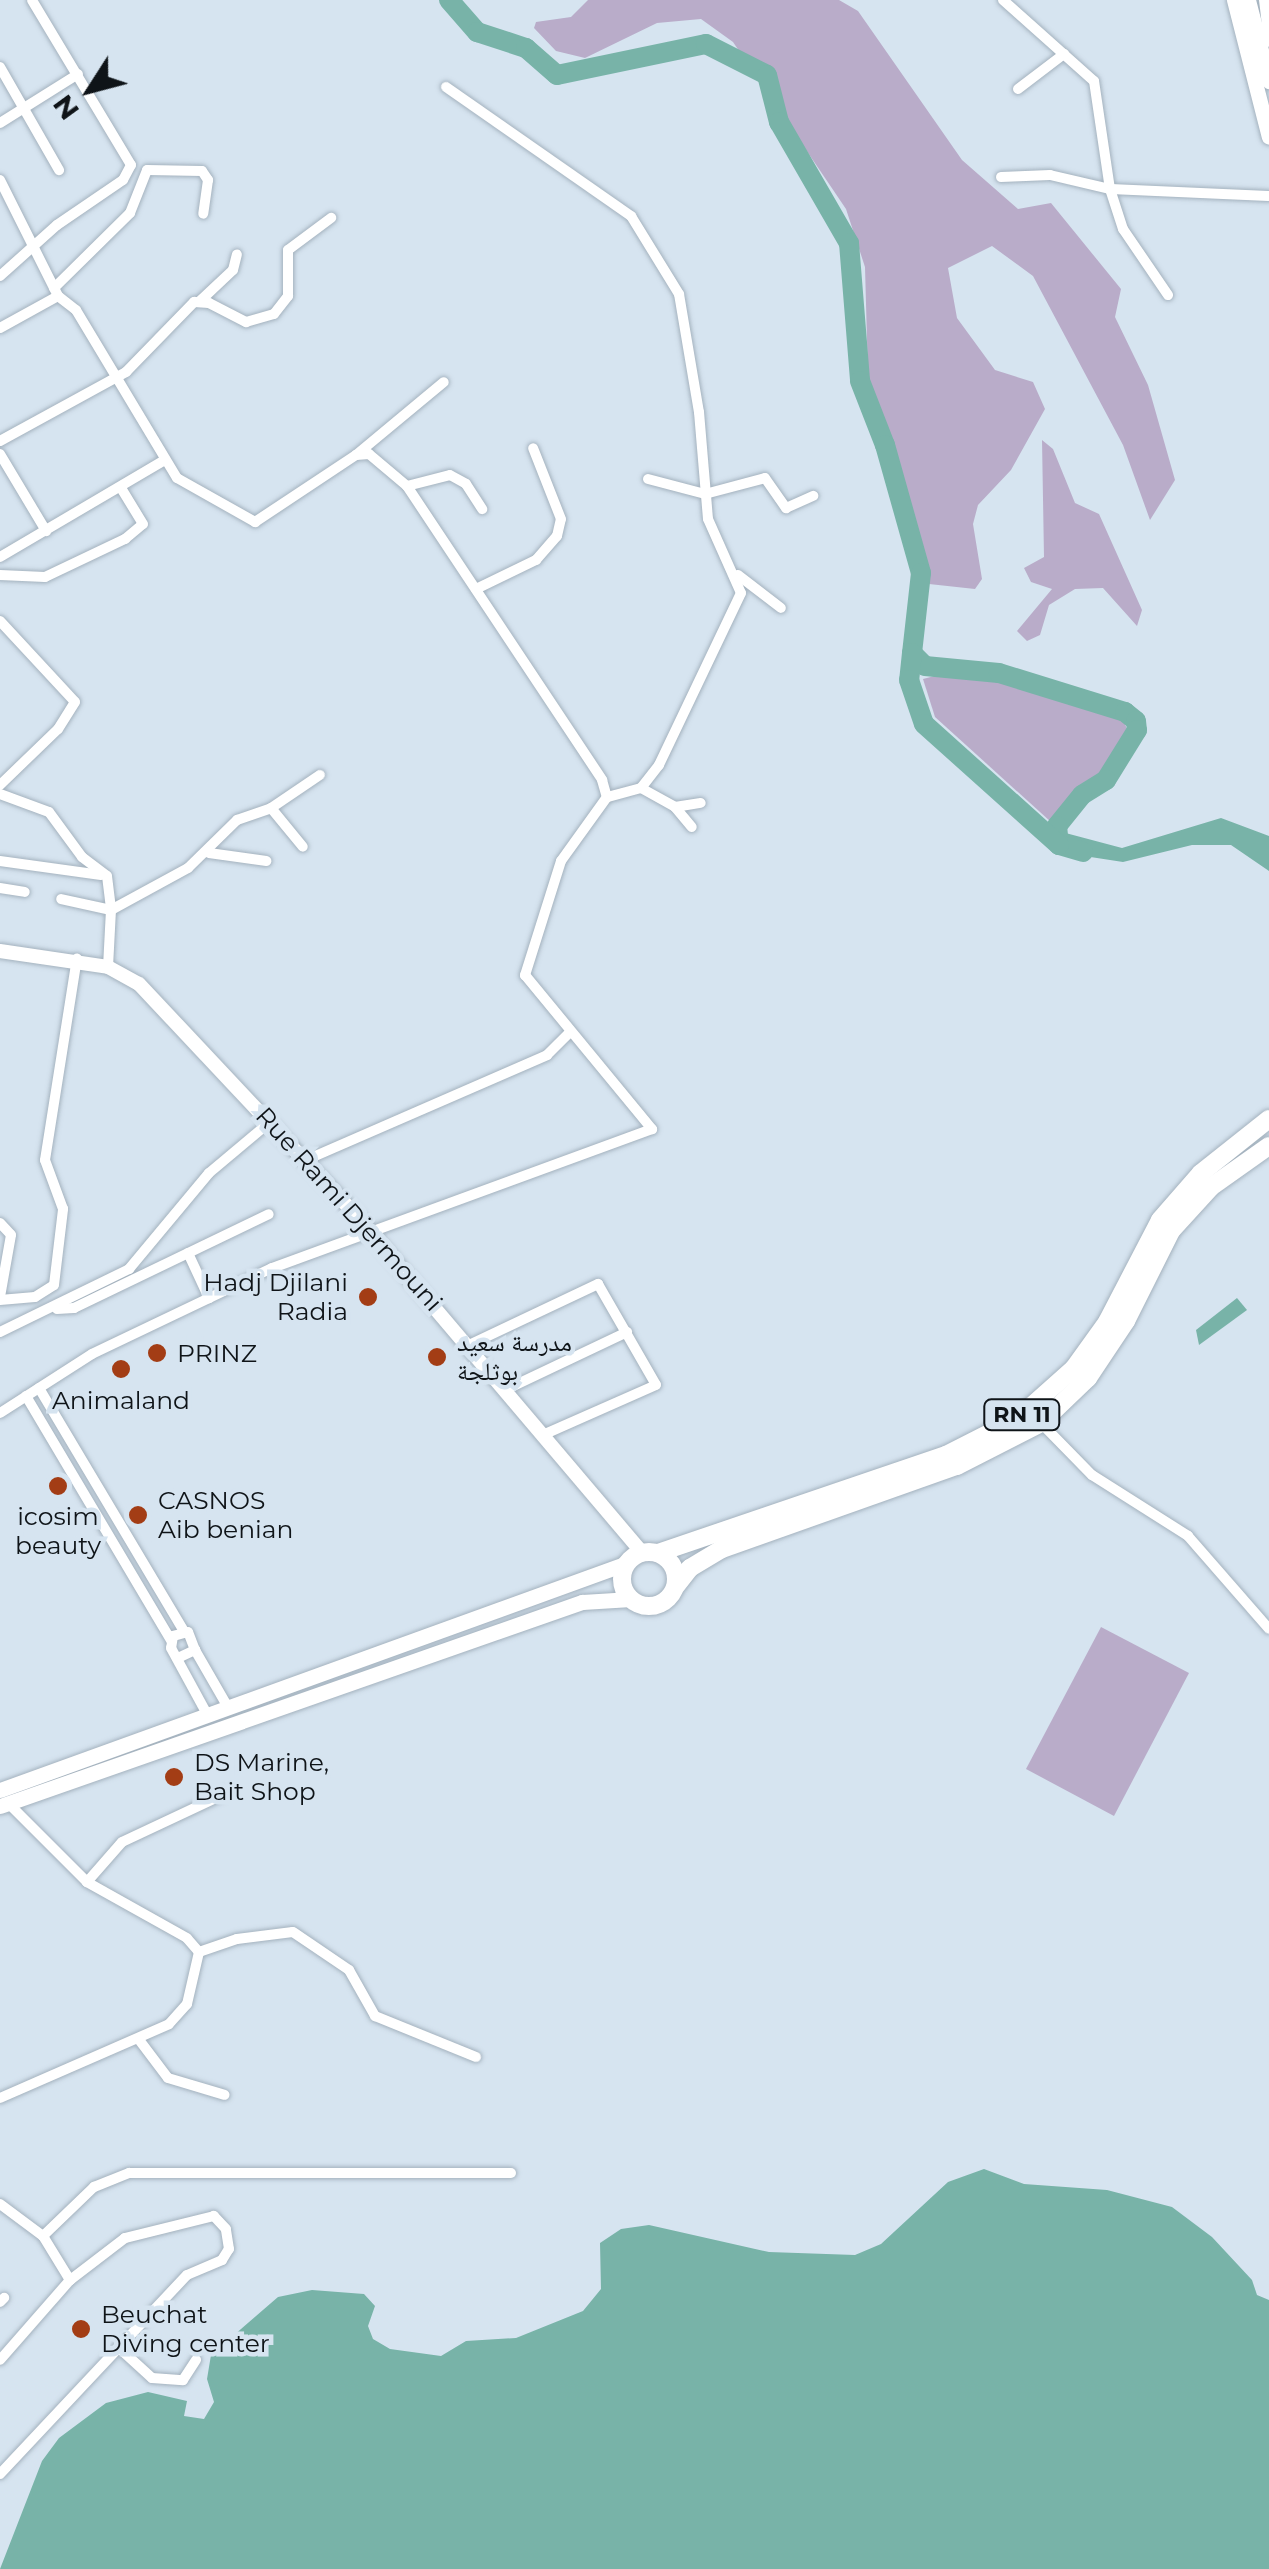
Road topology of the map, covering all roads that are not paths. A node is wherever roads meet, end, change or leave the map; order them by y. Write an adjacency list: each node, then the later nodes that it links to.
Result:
1 (32, 0): 10 (street)
2 (1002, 0): 8 (street)
3 (1234, 0): 16 (main road)
4 (1248, 0): 11 (main road)
5 (1264, 0): 6 (street)
6 (1267, 22): 7 (street)
7 (1269, 42)
8 (1064, 54): 13 (street); 22 (street)
9 (0, 66): 14 (street)
10 (78, 74): 14 (street); 17 (street)
11 (1269, 81)
12 (446, 88): 43 (street)
13 (1018, 88)
14 (24, 107): 15 (street); 18 (street)
15 (0, 123)
16 (1269, 138)
17 (131, 165): 19 (street); 26 (street)
18 (59, 170)
19 (147, 170): 24 (street); 29 (street)
20 (1001, 178): 22 (street)
21 (0, 180): 26 (street)
22 (1110, 189): 23 (street); 30 (street)
23 (1269, 196)
24 (204, 214)
25 (331, 218): 31 (street)
26 (36, 249): 28 (street); 29 (street)
27 (238, 254): 31 (street)
28 (0, 276)
29 (56, 292): 32 (street); 33 (street)
30 (1168, 295)
31 (200, 300): 33 (street)
32 (0, 328)
33 (113, 378): 35 (street); 39 (street)
34 (444, 382): 38 (street)
35 (0, 441)
36 (533, 448): 50 (street)
37 (0, 454): 46 (street)
38 (356, 455): 39 (street); 41 (street)
39 (163, 461): 42 (street)
40 (648, 479): 43 (street)
41 (407, 486): 45 (street); 50 (street)
42 (121, 488): 46 (street); 48 (street)
43 (705, 494): 44 (street); 49 (street)
44 (813, 496)
45 (482, 509)
46 (46, 531): 47 (street)
47 (0, 558)
48 (0, 574)
49 (738, 575): 51 (street); 55 (street)
50 (476, 589): 57 (street)
51 (780, 608)
52 (0, 621): 54 (street)
53 (320, 775): 60 (street)
54 (0, 786)
55 (641, 788): 57 (street); 59 (street)
56 (0, 794): 66 (street)
57 (607, 797): 74 (street)
58 (701, 802): 59 (street)
59 (675, 807): 61 (street)
60 (271, 808): 62 (street); 63 (street)
61 (692, 827)
62 (303, 847)
63 (208, 853): 65 (street); 70 (street)
64 (0, 861): 66 (street)
65 (266, 861)
66 (107, 876): 70 (street)
67 (0, 888): 68 (street)
68 (26, 892)
69 (61, 900): 70 (street)
70 (111, 910): 73 (street)
71 (0, 951): 72 (main road, Rue Rami Djermouni)
72 (76, 959): 73 (main road, Rue Rami Djermouni); 83 (street)
73 (108, 966): 76 (main road, Rue Rami Djermouni)
74 (570, 1032): 78 (street); 81 (street)
75 (1269, 1119): 97 (highway, RN 11)
76 (271, 1121): 78 (main road, Rue Rami Djermouni); 85 (street)
77 (1269, 1146): 93 (highway, RN 11)
78 (306, 1160): 81 (main road, Rue Rami Djermouni)
79 (270, 1214): 82 (street)
80 (0, 1223): 83 (street)
81 (374, 1234): 84 (street); 88 (main road, Rue Rami Djermouni)
82 (188, 1253): 84 (street); 85 (street)
83 (0, 1293)
84 (209, 1298): 89 (street)
85 (53, 1310): 86 (street)
86 (0, 1332)
87 (627, 1332): 88 (street); 90 (street); 94 (street)
88 (469, 1345): 90 (main road, Rue Rami Djermouni)
89 (39, 1388): 91 (street); 95 (street)
90 (507, 1389): 94 (main road, Rue Rami Djermouni)
91 (26, 1396): 92 (street); 96 (street)
92 (0, 1412)
93 (1041, 1422): 98 (highway, RN 11); 100 (street)
94 (545, 1434): 97 (main road, Rue Rami Djermouni)
95 (83, 1462): 96 (street); 101 (street)
96 (84, 1492): 102 (street)
97 (643, 1556): 98 (highway); 99 (highway); 105 (main road, RN 11)
98 (676, 1586): 99 (highway)
99 (631, 1599): 108 (main road)
100 (1269, 1629)
101 (184, 1631): 102 (street); 103 (street)
102 (171, 1640): 104 (street)
103 (195, 1650): 104 (street); 105 (street)
104 (180, 1657): 106 (street)
105 (229, 1708): 106 (main road, RN 11)
106 (208, 1716): 108 (main road, RN 11)
107 (232, 1790): 109 (street)
108 (3, 1800): 109 (street)
109 (87, 1882): 110 (street)
110 (199, 1952): 111 (street); 112 (street)
111 (140, 2042): 113 (street); 114 (street)
112 (476, 2056)
113 (225, 2095)
114 (0, 2098)
115 (511, 2173): 117 (street)
116 (0, 2204): 117 (street)
117 (43, 2236): 118 (street)
118 (70, 2280): 119 (street); 120 (street)
119 (118, 2346): 121 (street); 122 (street)
120 (0, 2360)
121 (196, 2360)
122 (0, 2474)

